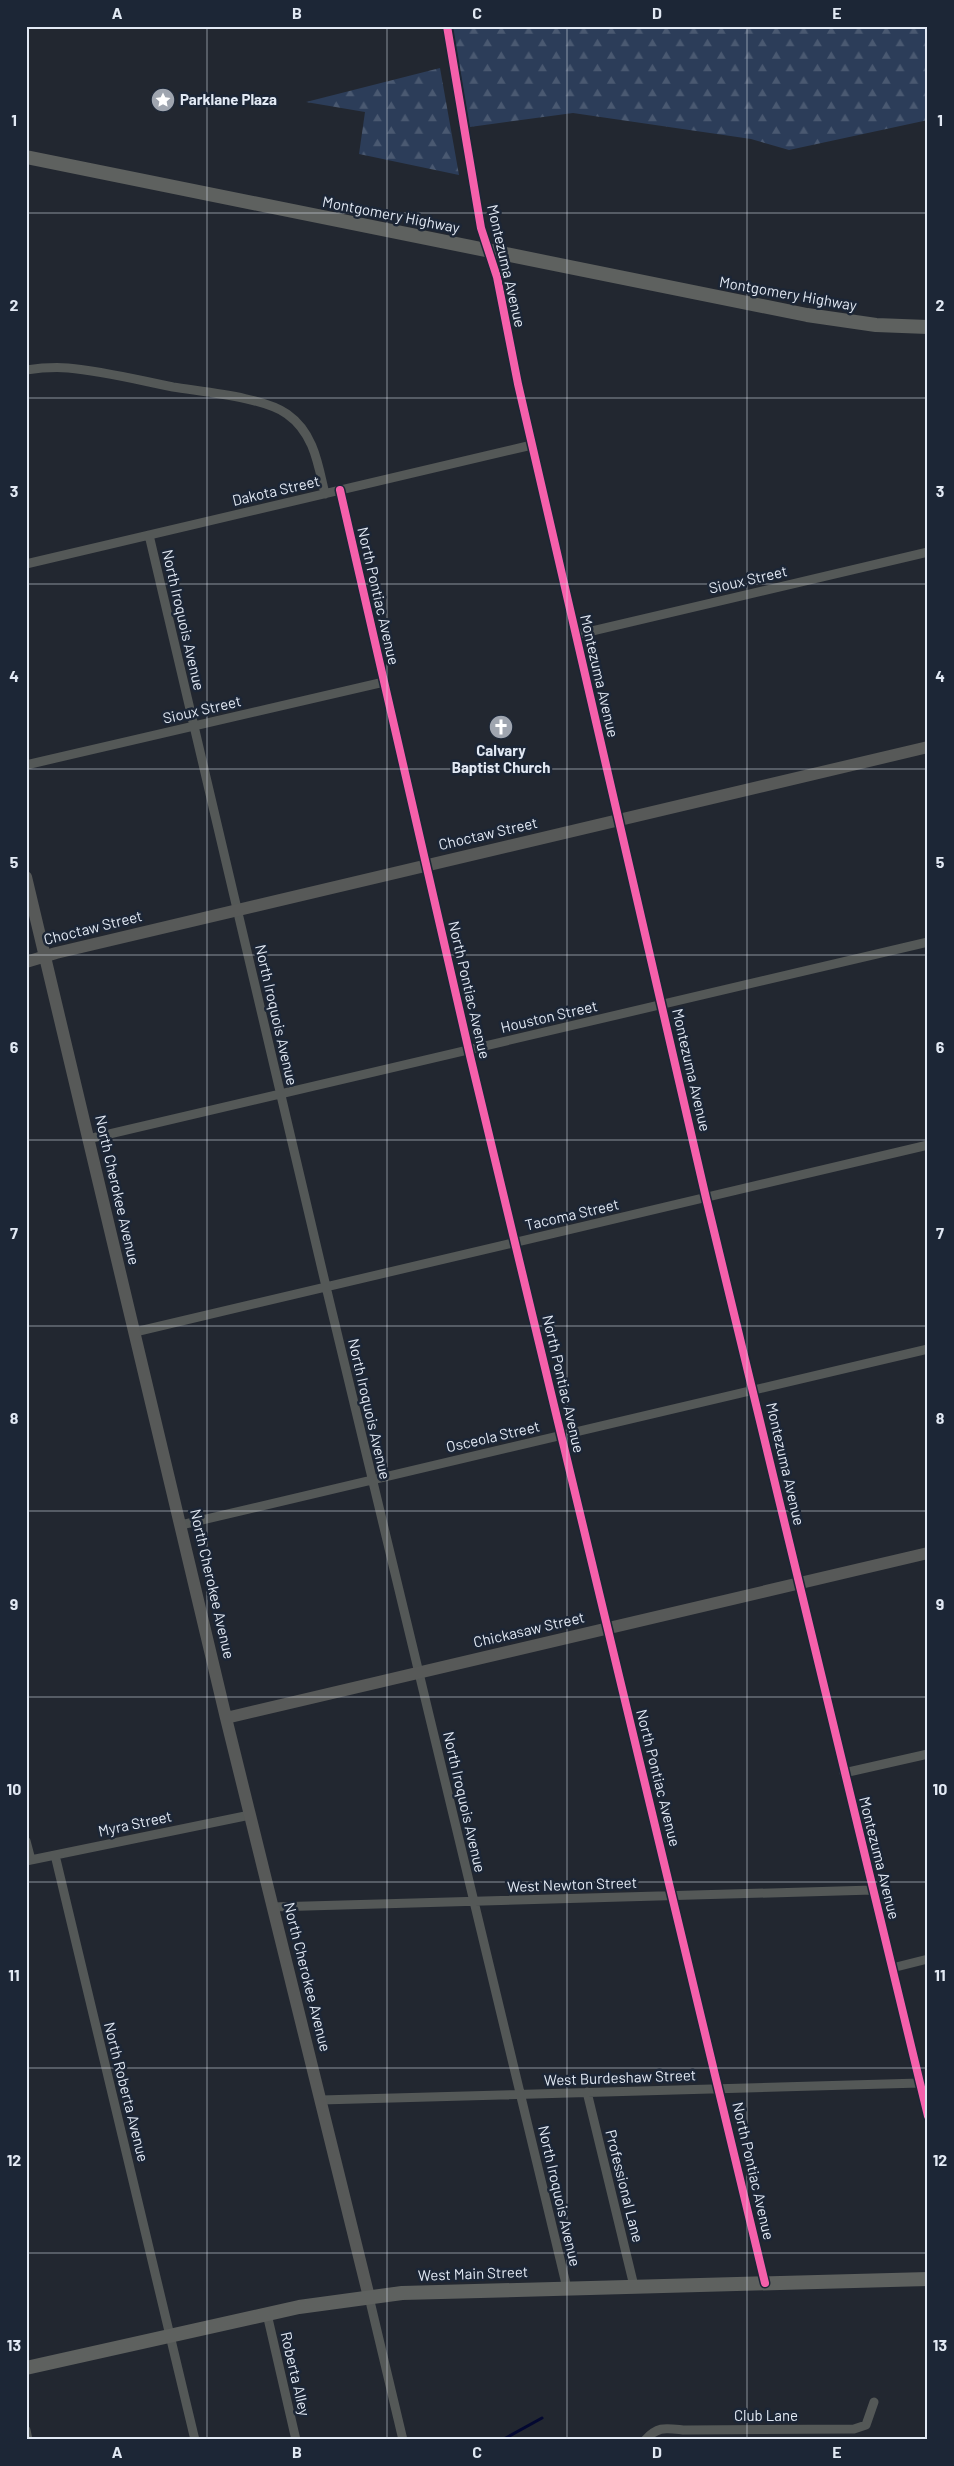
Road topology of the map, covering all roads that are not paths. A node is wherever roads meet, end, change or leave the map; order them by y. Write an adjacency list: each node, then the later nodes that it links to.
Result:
1 (448, 26): 3 (street, Montezuma Avenue)
2 (26, 157): 3 (main road, Montgomery Highway)
3 (489, 251): 4 (main road, Montgomery Highway); 6 (street, Montezuma Avenue)
4 (928, 327)
5 (26, 370): 8 (street)
6 (532, 446): 7 (street, Dakota Street); 12 (street, Montezuma Avenue)
7 (340, 490): 8 (street, Dakota Street); 13 (street, North Pontiac Avenue)
8 (325, 494): 9 (street, Dakota Street)
9 (149, 535): 11 (street, Dakota Street); 14 (street, North Iroquois Avenue)
10 (928, 552): 12 (street, Sioux Street)
11 (26, 564)
12 (575, 635): 17 (street, Montezuma Avenue)
13 (384, 682): 14 (street, Sioux Street); 18 (street, North Pontiac Avenue)
14 (194, 726): 16 (street, Sioux Street); 20 (street, North Iroquois Avenue)
15 (928, 747): 17 (street, Choctaw Street)
16 (26, 764)
17 (618, 820): 18 (street, Choctaw Street); 24 (street, Montezuma Avenue)
18 (426, 865): 20 (street, Choctaw Street); 25 (street, North Pontiac Avenue)
19 (26, 877): 22 (street, North Cherokee Avenue)
20 (237, 910): 22 (street, Choctaw Street); 26 (street, North Iroquois Avenue)
21 (928, 942): 24 (street, Houston Street)
22 (45, 957): 23 (street, Choctaw Street); 27 (street, North Cherokee Avenue)
23 (26, 962)
24 (662, 1005): 25 (street, Houston Street); 29 (street, Montezuma Avenue)
25 (469, 1050): 26 (street, Houston Street); 30 (street, North Pontiac Avenue)
26 (280, 1095): 27 (street, Houston Street); 31 (street, North Iroquois Avenue)
27 (88, 1138): 32 (street, North Cherokee Avenue)
28 (928, 1145): 29 (street, Tacoma Street)
29 (706, 1198): 30 (street, Tacoma Street); 34 (street, Montezuma Avenue)
30 (515, 1243): 31 (street, Tacoma Street); 35 (street, North Pontiac Avenue)
31 (326, 1288): 32 (street, Tacoma Street); 36 (street, North Iroquois Avenue)
32 (135, 1332): 37 (street, North Cherokee Avenue)
33 (928, 1349): 34 (street, Osceola Street)
34 (753, 1390): 35 (street, Osceola Street); 39 (street, Montezuma Avenue)
35 (560, 1435): 36 (street, Osceola Street); 40 (street, North Pontiac Avenue)
36 (372, 1480): 37 (street, Osceola Street); 41 (street, North Iroquois Avenue)
37 (181, 1525): 42 (street, North Cherokee Avenue)
38 (928, 1553): 39 (street, Chickasaw Street)
39 (798, 1583): 40 (street, Chickasaw Street); 44 (street, Montezuma Avenue)
40 (607, 1628): 41 (street, Chickasaw Street); 50 (street, North Pontiac Avenue)
41 (419, 1672): 42 (street, Chickasaw Street); 51 (street, North Iroquois Avenue)
42 (226, 1718): 45 (street, North Cherokee Avenue)
43 (928, 1754): 44 (street)
44 (844, 1773): 49 (street, Montezuma Avenue)
45 (250, 1815): 47 (street, Myra Street); 52 (street, North Cherokee Avenue)
46 (26, 1841): 48 (street)
47 (55, 1855): 48 (street, Myra Street); 67 (street, North Roberta Avenue)
48 (29, 1860)
49 (873, 1890): 50 (street, West Newton Street); 54 (street, Montezuma Avenue)
50 (672, 1896): 51 (street, West Newton Street); 56 (street, North Pontiac Avenue)
51 (474, 1901): 52 (street, West Newton Street); 58 (street, North Iroquois Avenue)
52 (272, 1907): 59 (street, North Cherokee Avenue)
53 (928, 1959): 54 (street)
54 (892, 1968): 55 (street, Montezuma Avenue)
55 (920, 2083): 56 (street, West Burdeshaw Street); 60 (street, Montezuma Avenue)
56 (719, 2089): 57 (street, West Burdeshaw Street); 62 (street, North Pontiac Avenue)
57 (587, 2092): 58 (street, West Burdeshaw Street); 63 (street, Professional Lane)
58 (521, 2094): 59 (street, West Burdeshaw Street); 64 (street, North Iroquois Avenue)
59 (321, 2100): 65 (street, North Cherokee Avenue)
60 (928, 2116)
61 (928, 2279): 62 (main road, West Main Street)
62 (765, 2283): 63 (main road, West Main Street)
63 (634, 2286): 64 (main road, West Main Street)
64 (567, 2288): 65 (main road, West Main Street)
65 (370, 2297): 66 (main road, West Main Street); 74 (street)
66 (267, 2314): 67 (main road, West Main Street); 73 (street, Roberta Alley)
67 (171, 2335): 68 (main road, West Main Street); 72 (street, North Roberta Avenue)
68 (26, 2368)
69 (874, 2402): 75 (street, Club Lane)
70 (26, 2430): 71 (street)
71 (28, 2440)
72 (195, 2440)
73 (296, 2440)
74 (403, 2440)
75 (645, 2440)

